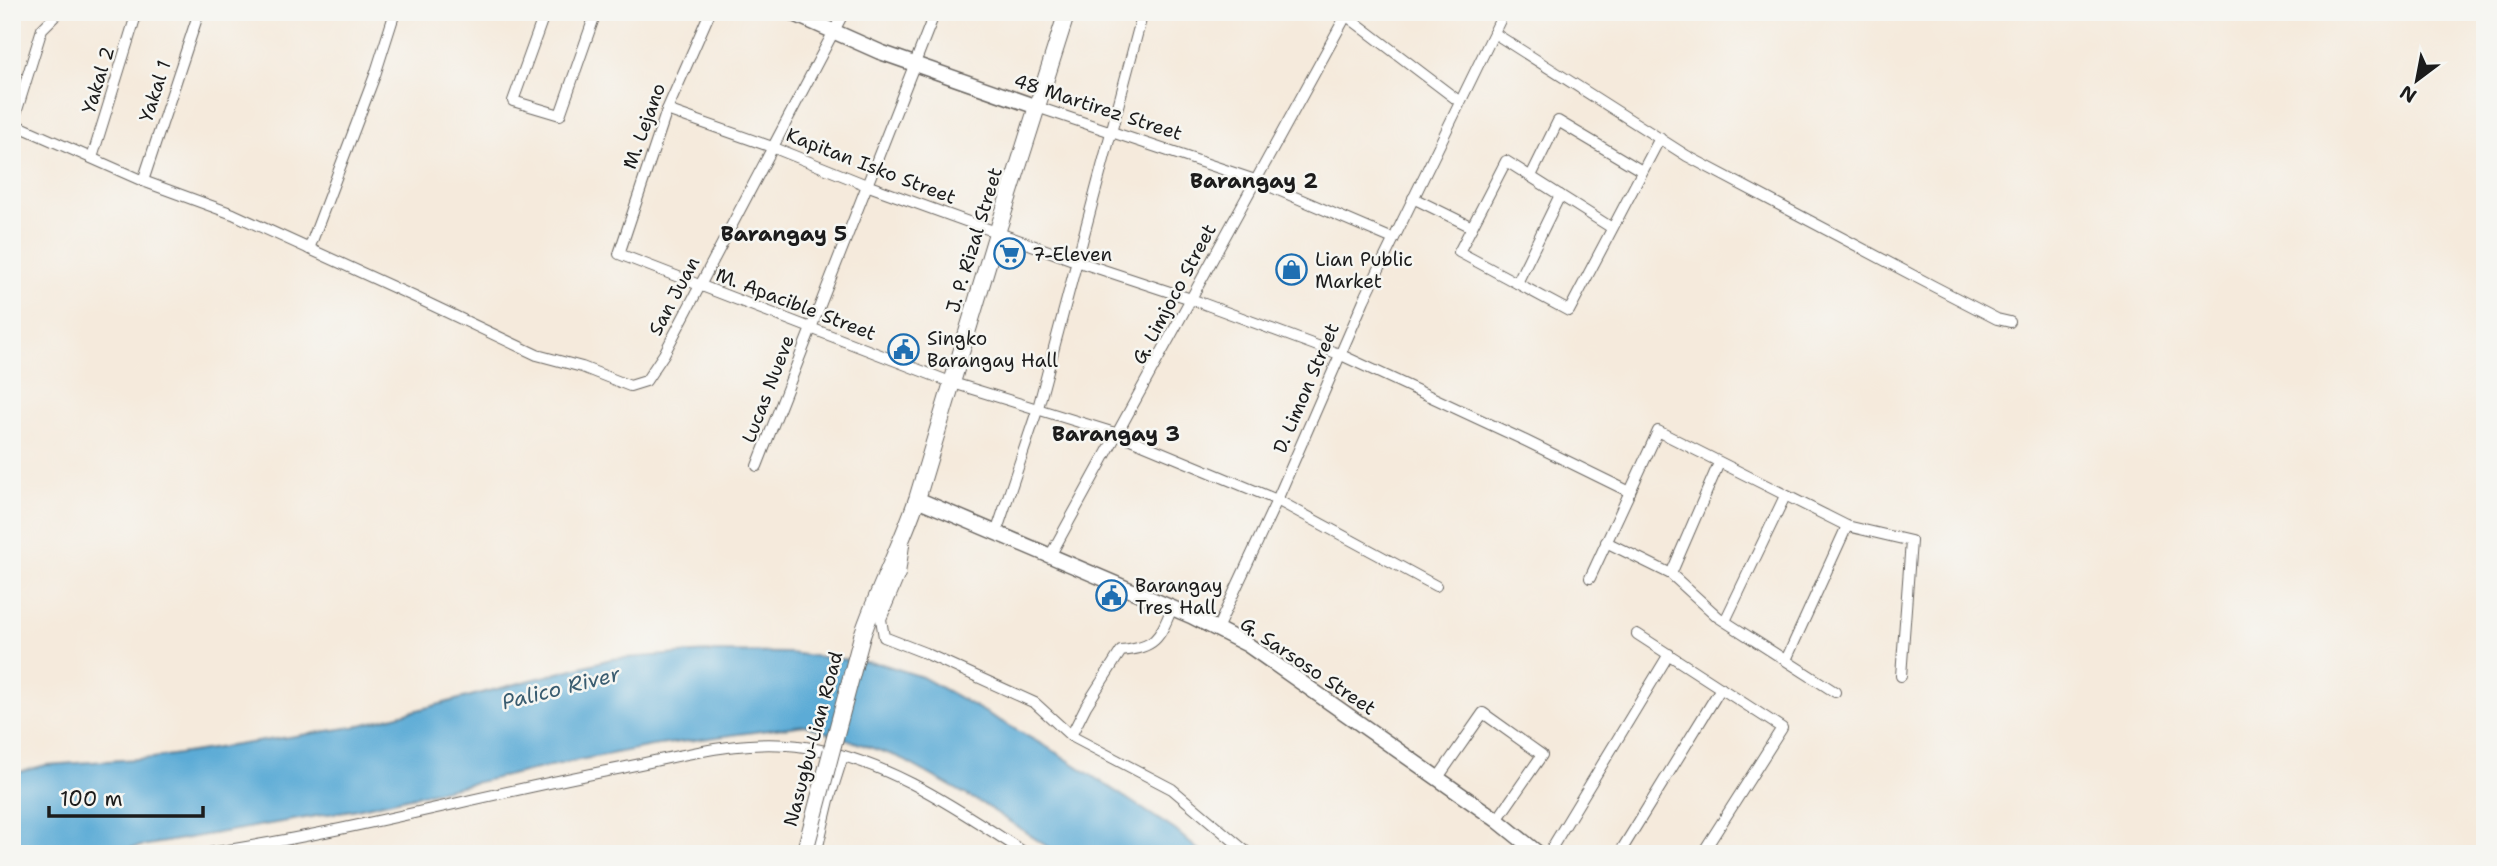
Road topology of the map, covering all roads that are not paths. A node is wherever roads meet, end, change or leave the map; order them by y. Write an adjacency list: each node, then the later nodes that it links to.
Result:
1 (59, 12): 21 (street)
2 (137, 12): 25 (street, Yakal 2)
3 (199, 12): 29 (street, Yakal 1)
4 (395, 12): 37 (street)
5 (545, 12): 6 (street)
6 (596, 12)
7 (710, 12): 20 (street, M. Lejano)
8 (790, 12): 15 (street, 48 Martirez Street)
9 (844, 12): 15 (street, San Juan)
10 (935, 12): 17 (street, Lucas Nueve)
11 (1067, 12): 19 (main road, J. P. Rizal Street)
12 (1143, 12): 22 (street)
13 (1504, 12): 16 (street, D. Limon Street)
14 (1345, 13): 18 (street); 28 (street, G. Limjoco Street)
15 (834, 32): 17 (street, 48 Martirez Street); 24 (street, San Juan)
16 (1494, 33): 18 (street, D. Limon Street); 23 (street)
17 (914, 65): 19 (street, 48 Martirez Street); 30 (street, Lucas Nueve)
18 (1460, 102): 32 (street, D. Limon Street)
19 (1037, 107): 22 (street, 48 Martirez Street); 35 (main road, J. P. Rizal Street)
20 (667, 110): 24 (street, Kapitan Isko Street); 38 (street, M. Lejano)
21 (12, 123): 25 (street, San Juan)
22 (1112, 131): 28 (street, 48 Martirez Street); 39 (street)
23 (1660, 138): 26 (street); 43 (street)
24 (772, 147): 30 (street, Kapitan Isko Street); 41 (street, San Juan)
25 (92, 158): 29 (street, San Juan)
26 (1642, 171): 27 (street); 34 (street)
27 (1531, 176): 31 (street); 33 (street)
28 (1255, 180): 36 (street, 48 Martirez Street); 42 (street, G. Limjoco Street)
29 (143, 181): 37 (street, San Juan)
30 (869, 186): 35 (street, Kapitan Isko Street); 44 (street, Lucas Nueve)
31 (1560, 195): 34 (street); 40 (street)
32 (1413, 198): 33 (street); 36 (street, D. Limon Street)
33 (1472, 227): 40 (street)
34 (1612, 228): 40 (street)
35 (998, 233): 39 (street, Kapitan Isko Street); 46 (main road, J. P. Rizal Street)
36 (1394, 239): 45 (street, D. Limon Street)
37 (309, 249): 41 (street, San Juan)
38 (619, 254): 41 (street, M. Apacible Street)
39 (1076, 261): 42 (street, Kapitan Isko Street); 47 (street)
40 (1517, 283)
41 (700, 285): 44 (street, M. Apacible Street)
42 (1191, 299): 45 (street, Kapitan Isko Street); 48 (street, G. Limjoco Street)
43 (2010, 322)
44 (810, 329): 46 (street, M. Apacible Street); 50 (street, Lucas Nueve)
45 (1339, 354): 51 (street, Kapitan Isko Street); 54 (street, D. Limon Street)
46 (953, 383): 47 (street, M. Apacible Street); 53 (main road, J. P. Rizal Street)
47 (1038, 408): 48 (street, M. Apacible Street); 56 (street)
48 (1118, 434): 54 (street, M. Apacible Street); 59 (street, G. Limjoco Street)
49 (1719, 463): 51 (street); 52 (street); 60 (street)
50 (757, 466)
51 (1630, 492): 58 (street)
52 (1785, 495): 55 (street); 64 (street)
53 (917, 499): 56 (street, G. Sarsoso Street); 57 (main road, J. P. Rizal Street)
54 (1277, 500): 62 (street, M. Apacible Street); 65 (street, D. Limon Street)
55 (1847, 526): 69 (street); 70 (street)
56 (996, 533): 59 (street, G. Sarsoso Street)
57 (905, 534): 67 (main road, J. P. Rizal Street); 73 (street)
58 (1606, 542): 60 (street); 61 (street)
59 (1050, 556): 63 (street, G. Sarsoso Street)
60 (1671, 574): 64 (street)
61 (1590, 578)
62 (1436, 586)
63 (1172, 608): 65 (street, G. Sarsoso Street); 73 (street)
64 (1725, 621): 69 (street)
65 (1217, 629): 75 (street, G. Sarsoso Street)
66 (1637, 634): 68 (street)
67 (862, 636): 77 (main road, Nasugbu-Lian Road, bridge)
68 (1669, 654): 71 (street); 82 (street)
69 (1786, 660): 72 (street)
70 (1901, 676)
71 (1721, 688): 83 (street); 84 (street)
72 (1835, 692)
73 (1071, 736): 80 (street)
74 (843, 756): 77 (street); 78 (street); 79 (street)
75 (1437, 779): 76 (street, G. Sarsoso Street); 76 (street)
76 (1497, 820): 81 (street, G. Sarsoso Street)
77 (809, 851)
78 (202, 854)
79 (1027, 854)
80 (1249, 854)
81 (1539, 854)
82 (1548, 854)
83 (1619, 854)
84 (1702, 854)

